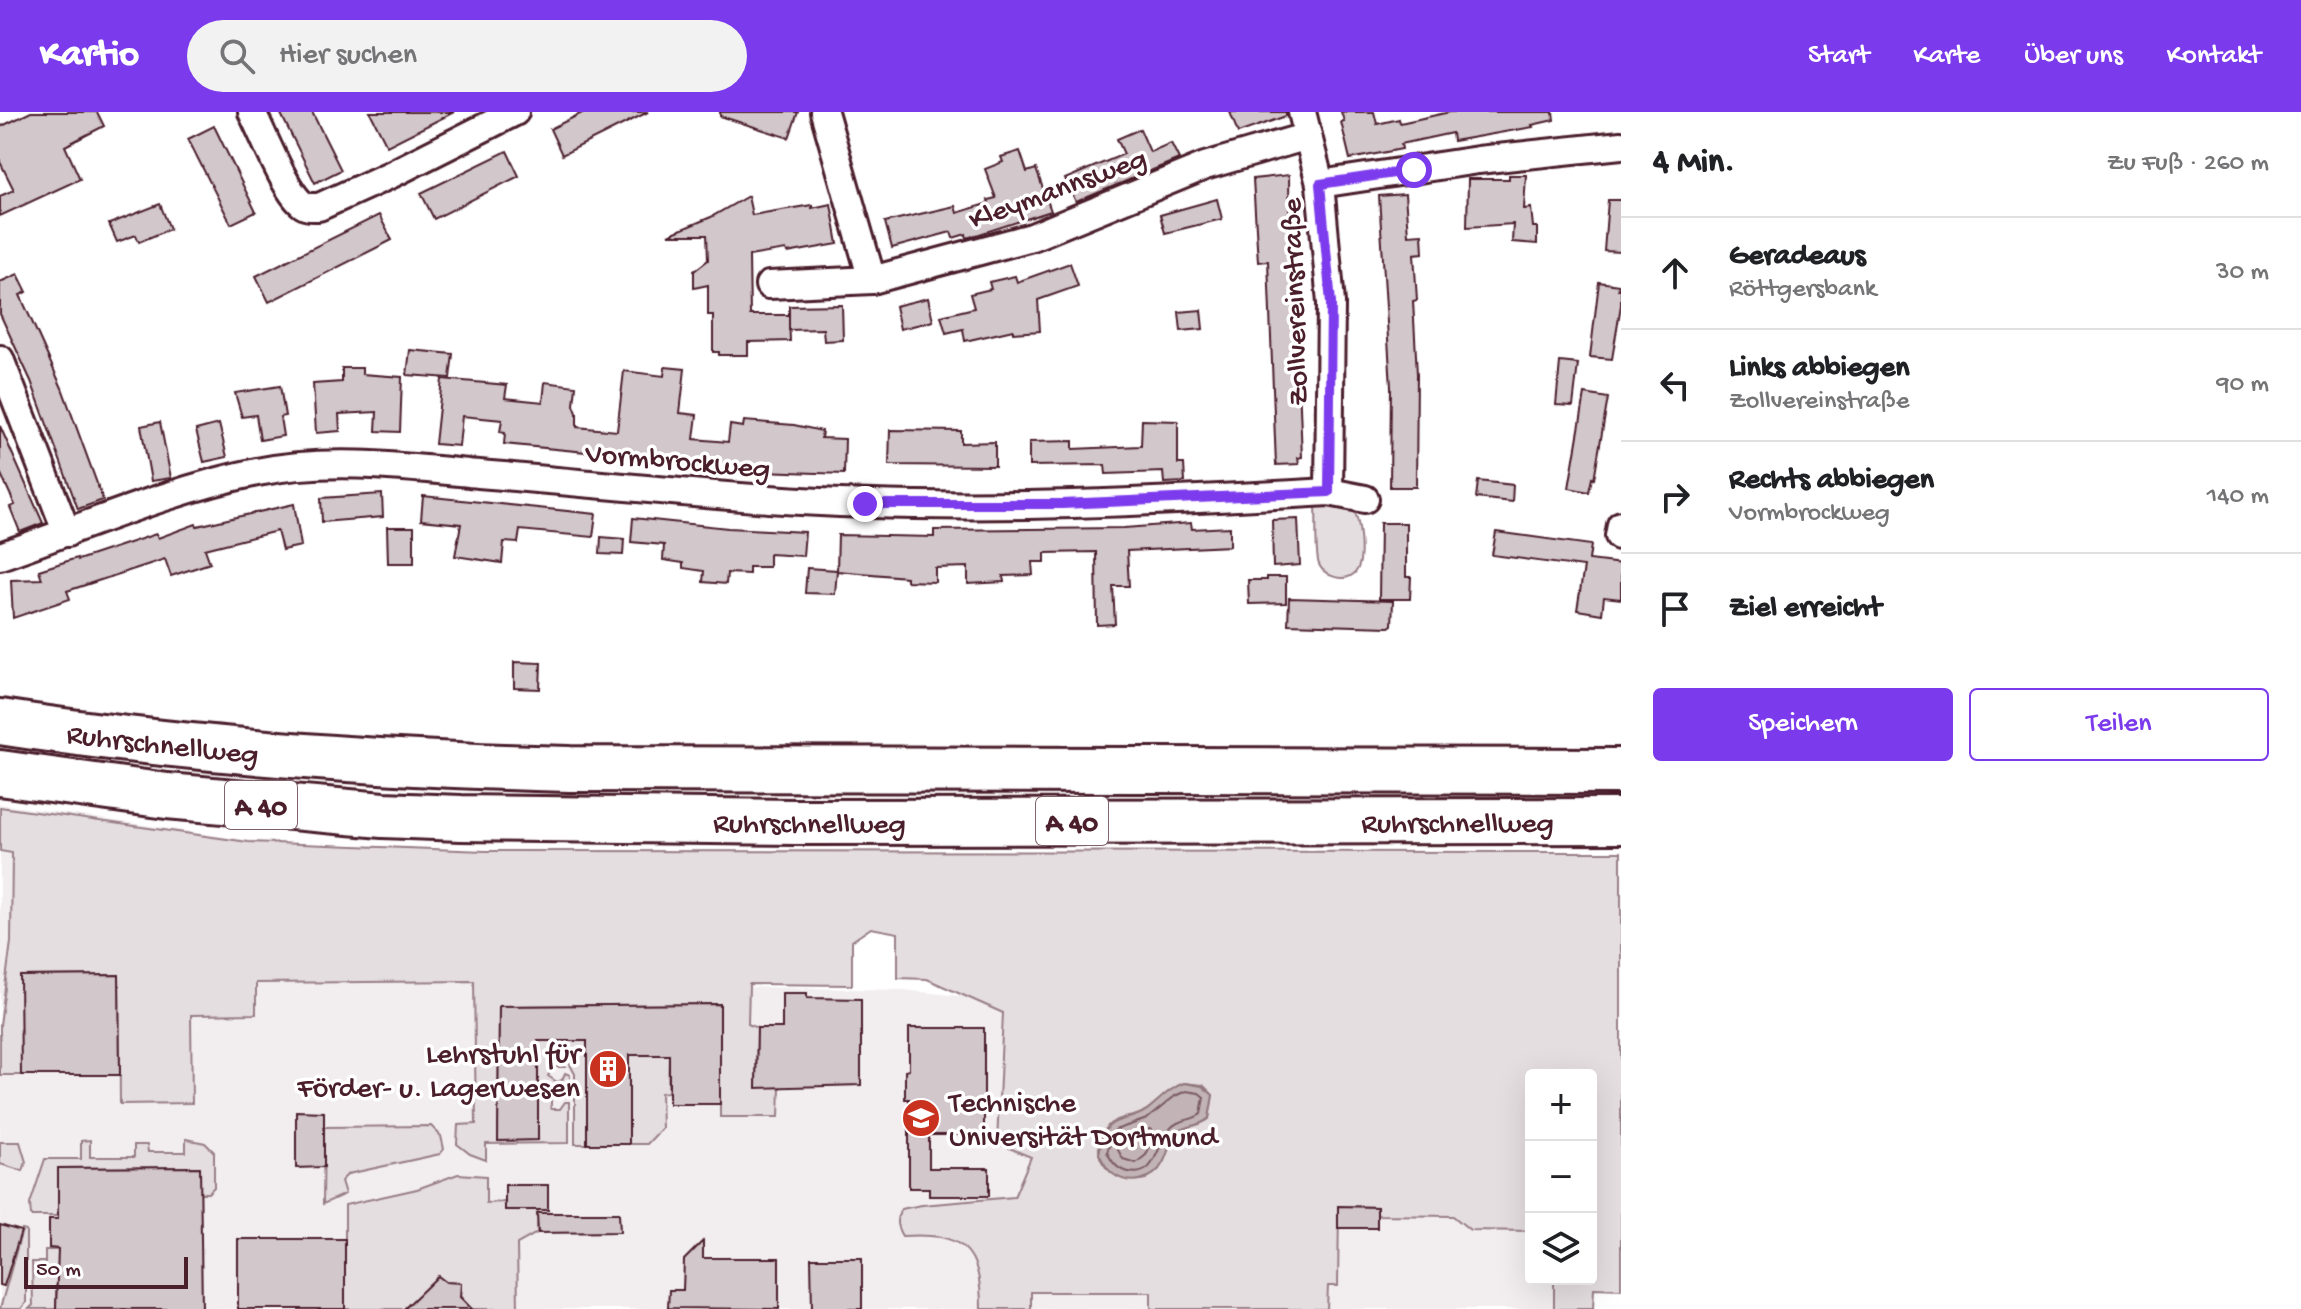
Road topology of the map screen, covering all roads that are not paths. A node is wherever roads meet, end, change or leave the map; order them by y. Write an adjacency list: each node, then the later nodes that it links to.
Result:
1 (252, 112): 2 (street)
2 (515, 112)
3 (824, 112): 7 (street)
4 (1305, 124): 6 (street, Zollvereinstraße); 7 (street, Kleymannsweg)
5 (1621, 145): 6 (street)
6 (1320, 184): 10 (street, Zollvereinstraße)
7 (872, 280): 8 (street, Kleymannsweg)
8 (769, 285)
9 (0, 359): 13 (street)
10 (1329, 492): 11 (street, Vormbrockweg); 13 (street, Vormbrockweg)
11 (1365, 499)
12 (1621, 525): 14 (street)
13 (67, 533): 15 (street, Vormbrockweg)
14 (1621, 536)
15 (0, 556)
16 (0, 722): 17 (highway, Ruhrschnellweg / A 40)
17 (1621, 771)
18 (0, 773): 19 (highway, Ruhrschnellweg / A 40)
19 (1621, 821)

